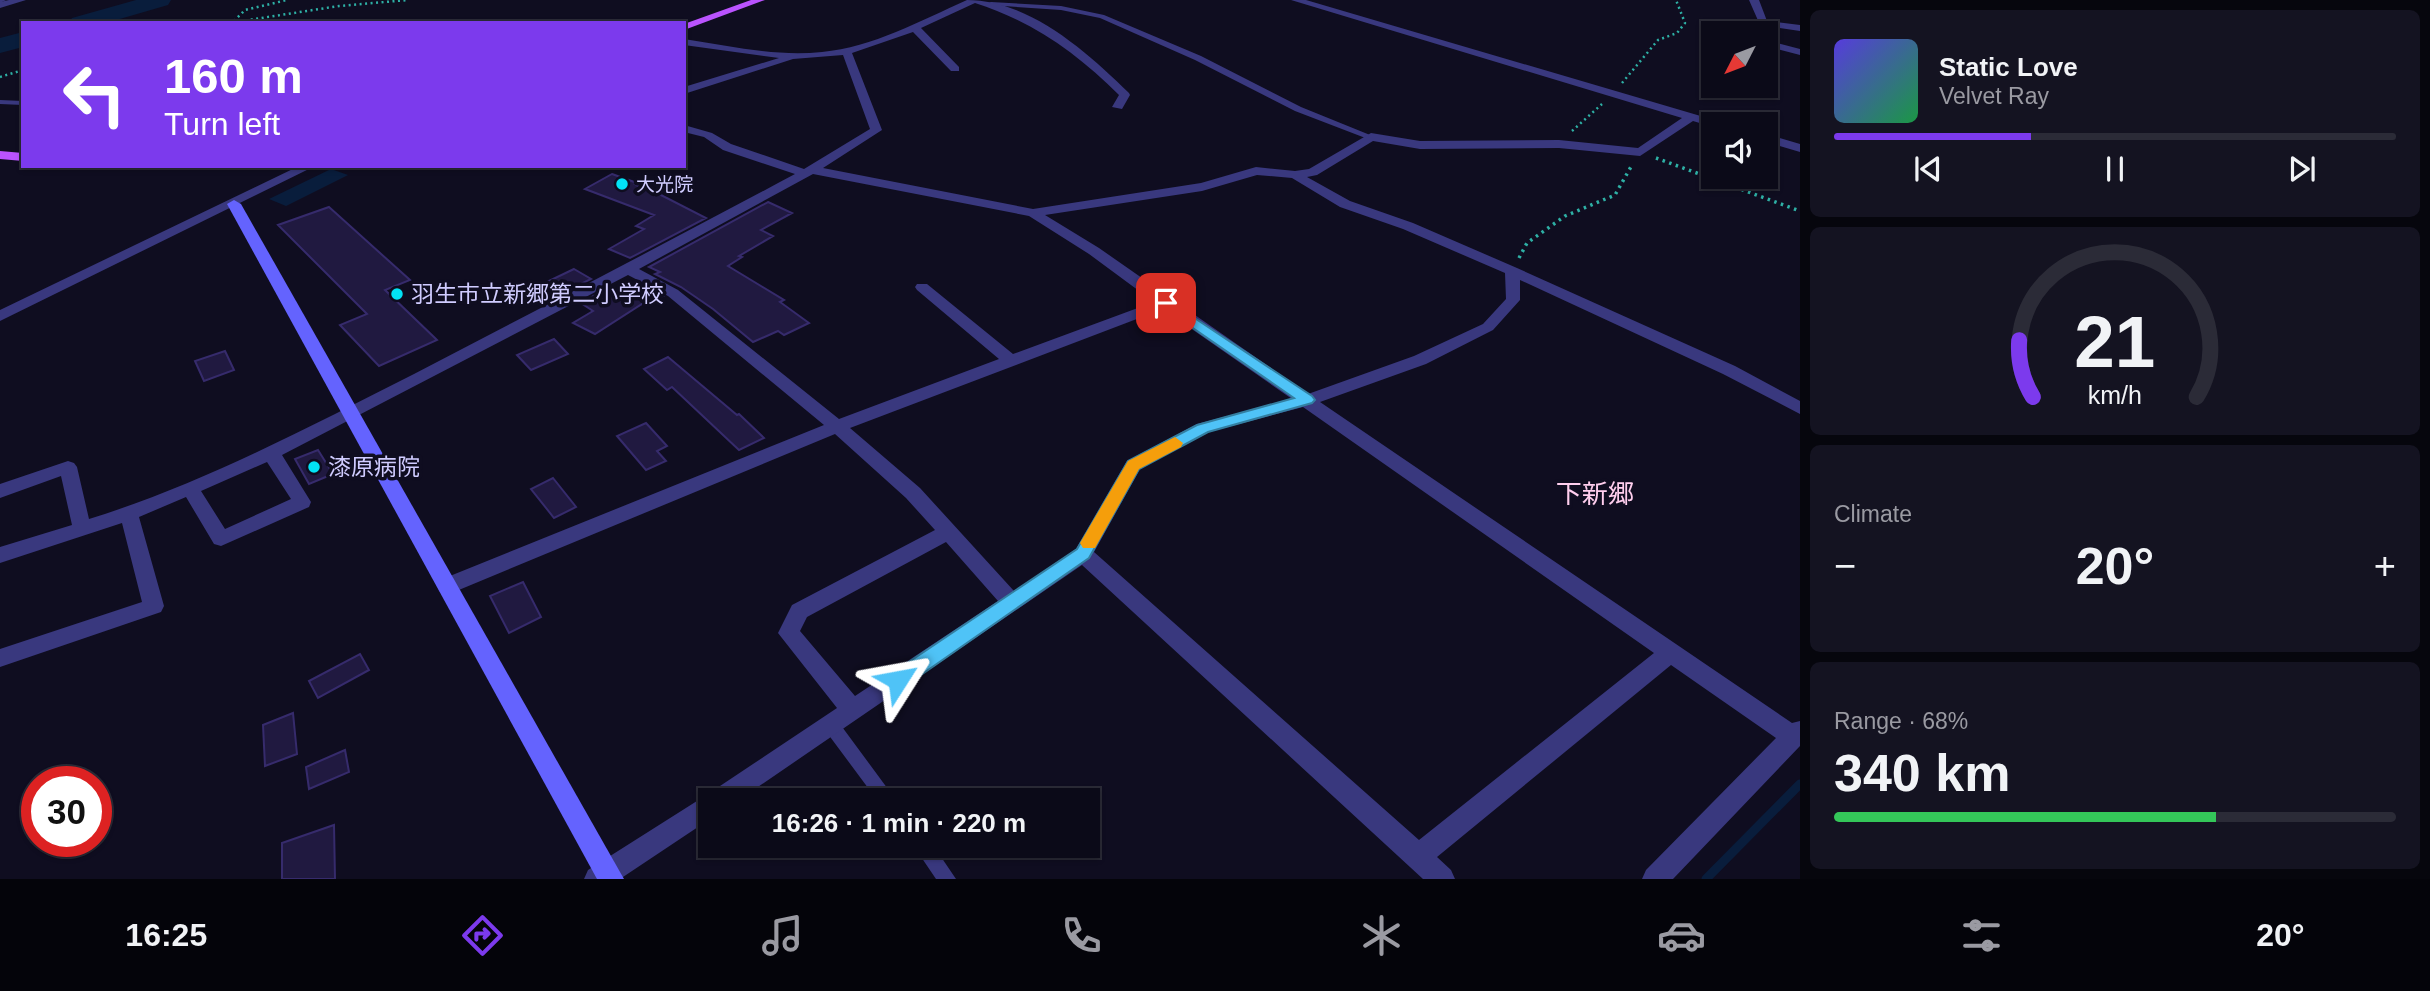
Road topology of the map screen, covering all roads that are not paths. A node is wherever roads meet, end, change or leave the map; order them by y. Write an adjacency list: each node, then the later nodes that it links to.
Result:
1 (21, 0): 6 (street)
2 (760, 0): 9 (main road)
3 (975, 0): 7 (street); 10 (street)
4 (1296, 0): 23 (street)
5 (1754, 0): 8 (street)
6 (1, 2)
7 (991, 4): 22 (street); 26 (lane)
8 (1759, 21)
9 (686, 26)
10 (914, 27): 15 (street); 18 (street)
11 (1778, 28): 12 (street)
12 (1800, 29)
13 (686, 41): 17 (street)
14 (1778, 46): 16 (street)
15 (846, 50): 17 (street); 32 (street)
16 (1800, 52)
17 (798, 56): 19 (street)
18 (955, 69)
19 (686, 91)
20 (0, 102): 21 (lane)
21 (21, 103)
22 (1118, 107)
23 (1691, 117): 24 (street); 26 (street)
24 (1701, 120)
25 (686, 129): 32 (street)
26 (1371, 137): 33 (street)
27 (1778, 142): 28 (street)
28 (1800, 148)
29 (0, 155): 30 (main road)
30 (21, 157)
31 (305, 168): 34 (street)
32 (809, 171): 35 (street); 36 (street)
33 (1295, 175): 35 (street); 37 (street)
34 (234, 204): 40 (street); 44 (street)
35 (1033, 213): 39 (street)
36 (628, 270): 44 (street); 45 (street)
37 (1512, 271): 42 (street); 43 (street)
38 (922, 288): 41 (street)
39 (1166, 303): 41 (street); 42 (street)
40 (0, 316)
41 (1011, 361): 45 (street)
42 (1307, 400): 52 (street); 56 (street)
43 (1800, 408)
44 (350, 415): 46 (street); 54 (street)
45 (837, 426): 51 (street); 54 (street)
46 (271, 453): 47 (street); 47 (street)
47 (190, 488): 49 (street)
48 (0, 491): 50 (street)
49 (129, 514): 50 (street); 57 (street)
50 (82, 529): 53 (street)
51 (948, 532): 55 (street); 58 (street)
52 (1083, 554): 55 (street); 64 (street)
53 (0, 555)
54 (447, 586): 66 (street)
55 (1012, 603): 58 (street)
56 (1671, 652): 60 (street); 64 (street)
57 (0, 658)
58 (853, 710): 59 (street)
59 (831, 725): 61 (street); 62 (lane)
60 (1797, 733): 69 (street)
61 (736, 788)
62 (879, 788)
63 (698, 813): 66 (street)
64 (1418, 857): 68 (street)
65 (932, 858): 67 (lane)
66 (605, 877)
67 (947, 879)
68 (1442, 879)
69 (1655, 879)

